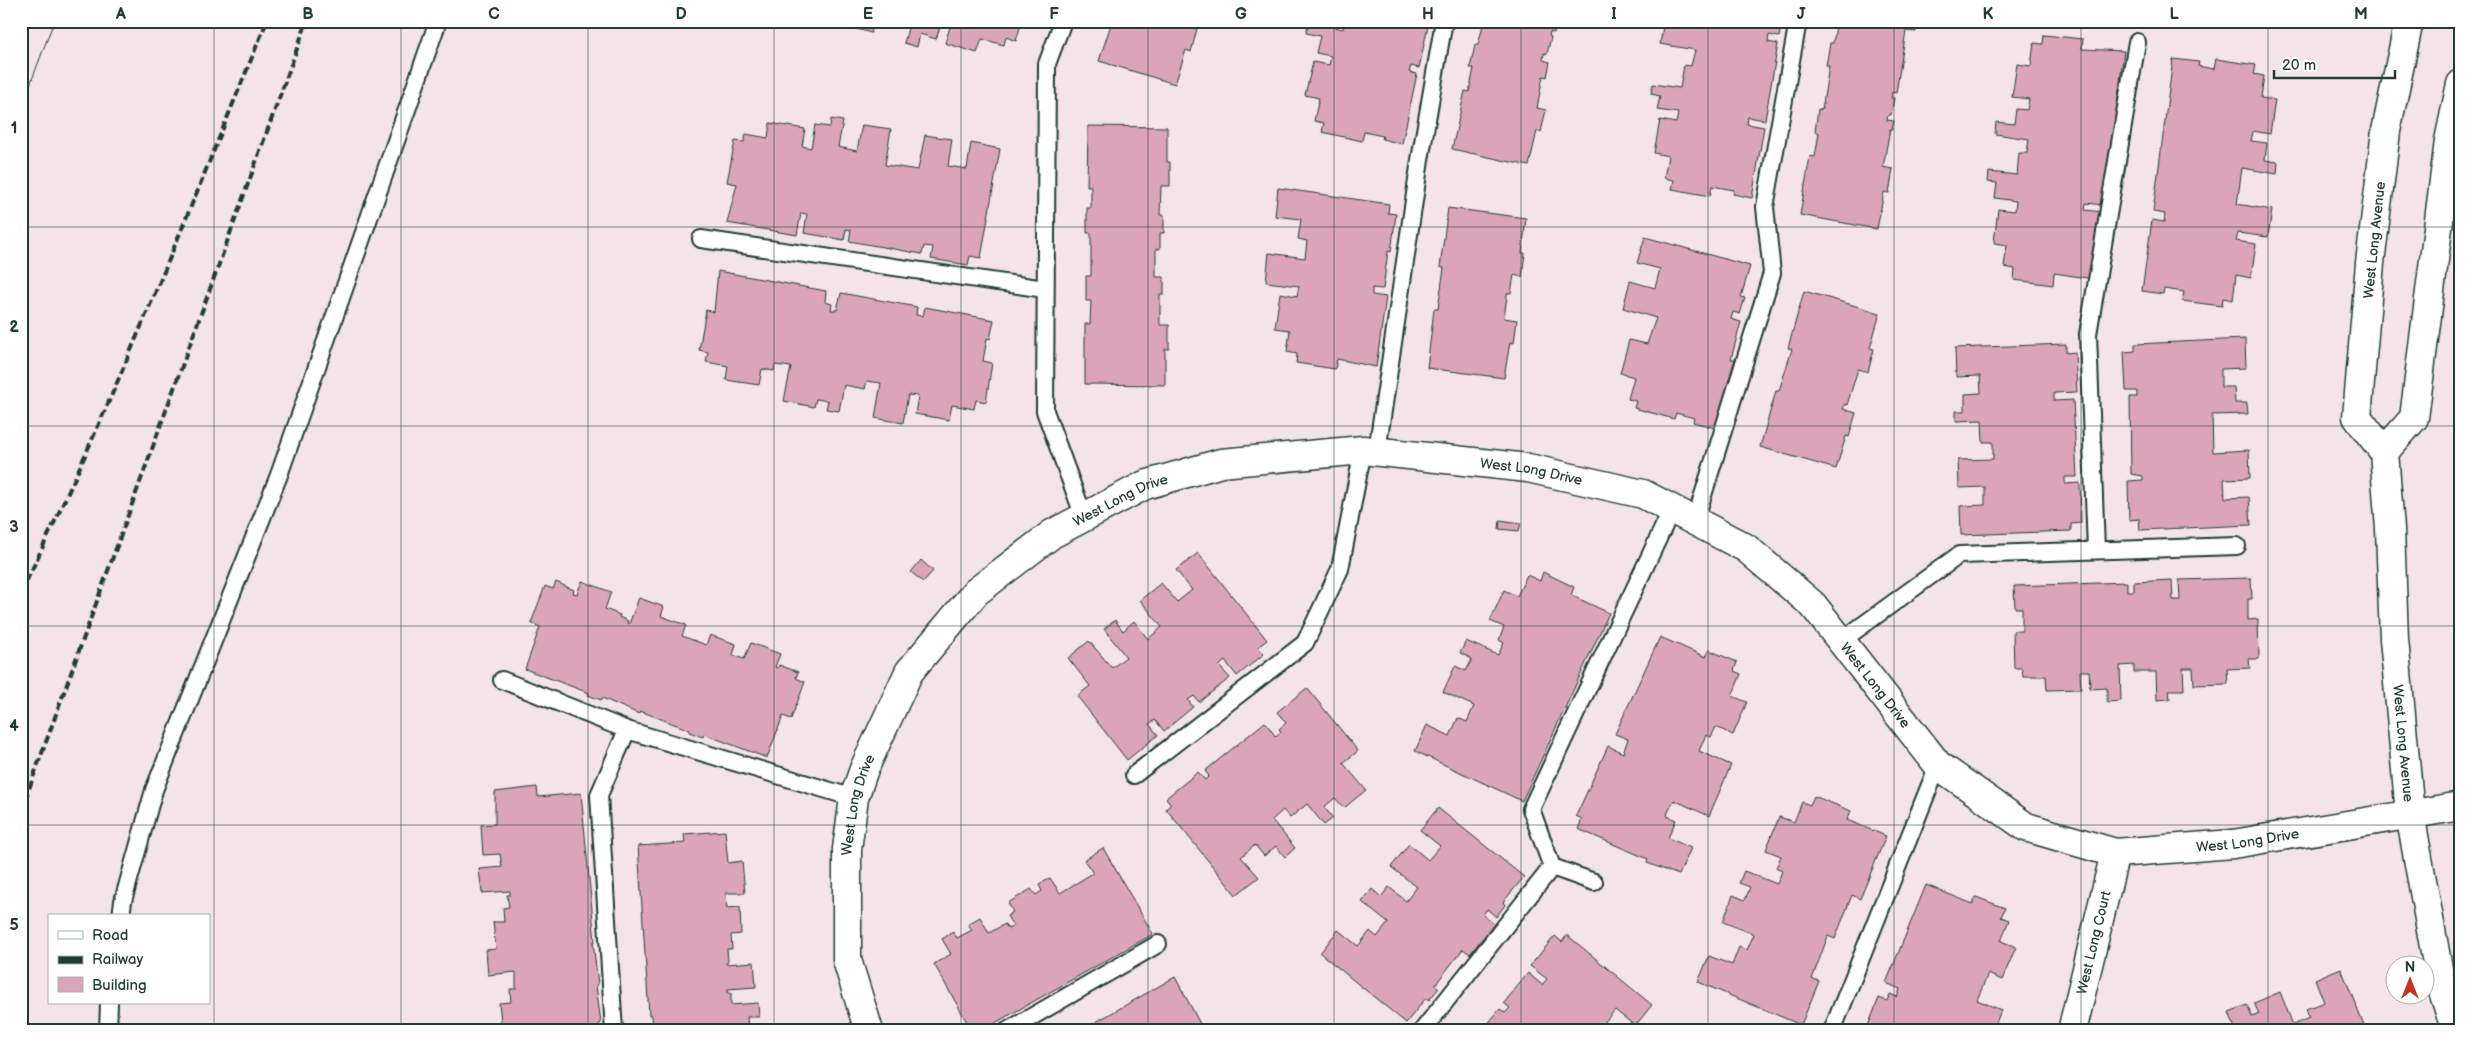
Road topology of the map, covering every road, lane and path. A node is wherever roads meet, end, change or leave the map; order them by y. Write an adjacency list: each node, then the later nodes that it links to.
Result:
1 (438, 21): 27 (lane)
2 (1063, 21): 9 (lane)
3 (1444, 21): 10 (lane)
4 (1798, 21): 12 (lane)
5 (2409, 21): 11 (street, West Long Avenue)
6 (2137, 42): 15 (lane)
7 (2461, 84): 11 (street)
8 (701, 239): 9 (lane)
9 (1045, 290): 13 (lane)
10 (1370, 450): 12 (street, West Long Drive); 13 (street, West Long Drive); 20 (lane)
11 (2384, 452): 23 (street, West Long Avenue)
12 (1684, 515): 16 (street, West Long Drive); 25 (lane)
13 (1084, 517): 21 (street, West Long Drive)
14 (2237, 546): 15 (lane)
15 (2096, 550): 16 (lane)
16 (1840, 641): 19 (street, West Long Drive)
17 (502, 680): 18 (lane)
18 (627, 730): 21 (lane); 31 (lane)
19 (1938, 765): 24 (street, West Long Drive); 35 (lane)
20 (1134, 775)
21 (854, 798): 32 (street, West Long Drive)
22 (2461, 806): 23 (street, West Long Drive)
23 (2410, 814): 24 (street, West Long Drive); 37 (street, West Long Avenue)
24 (2116, 853): 36 (street, West Long Court)
25 (1552, 867): 26 (lane); 34 (lane)
26 (1594, 882)
27 (121, 914)
28 (1158, 944): 33 (lane)
29 (109, 1004): 30 (lane)
30 (108, 1031)
31 (614, 1031)
32 (870, 1031)
33 (1008, 1031)
34 (1422, 1031)
35 (1832, 1031)
36 (2072, 1031)
37 (2456, 1031)

